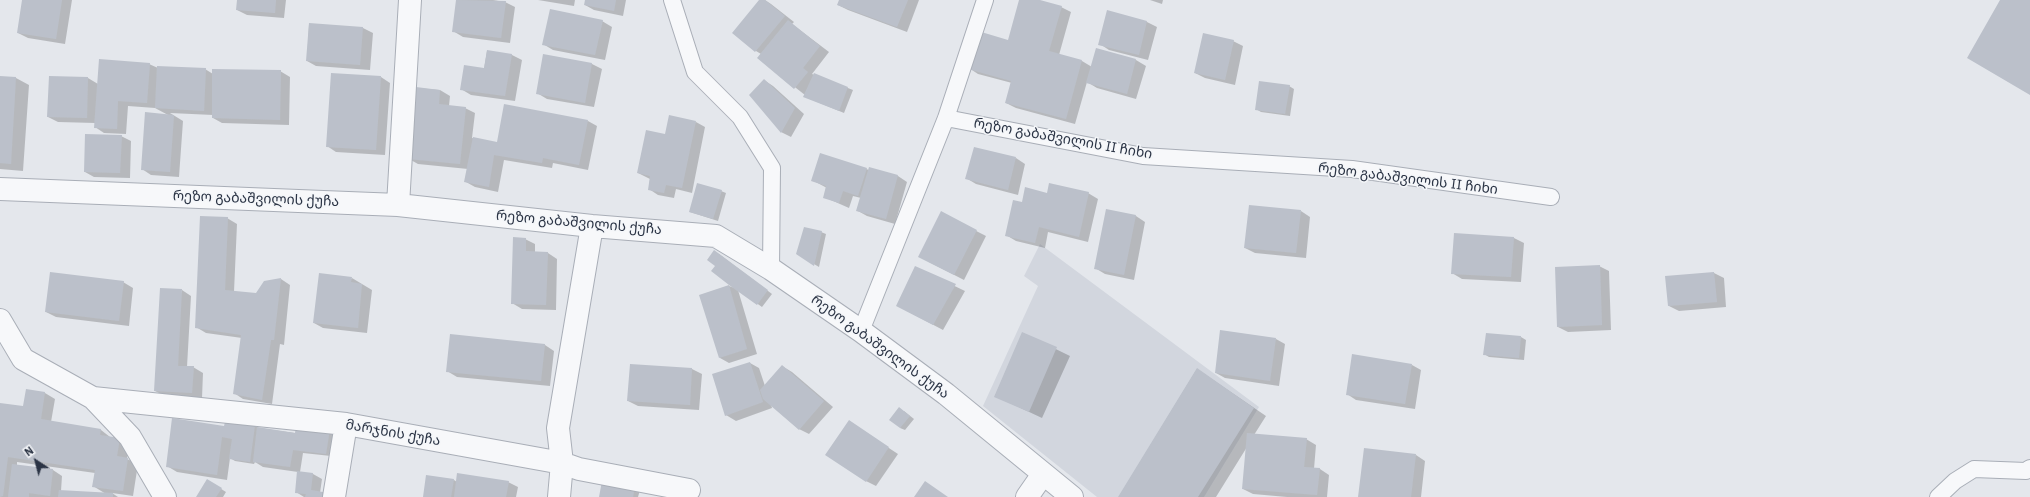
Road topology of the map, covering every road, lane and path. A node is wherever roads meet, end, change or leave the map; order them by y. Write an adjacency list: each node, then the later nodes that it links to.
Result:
1 (410, 0): 7 (street)
2 (672, 0): 9 (lane)
3 (984, 0): 4 (lane)
4 (946, 118): 6 (lane, რეზო გაბაშვილის II ჩიხი); 11 (lane)
5 (0, 189): 7 (street, რეზო გაბაშვილის ქუჩა)
6 (1551, 197)
7 (398, 205): 8 (street, რეზო გაბაშვილის ქუჩა)
8 (592, 226): 9 (street, რეზო გაბაშვილის ქუჩა); 14 (street)
9 (771, 269): 11 (street, რეზო გაბაშვილის ქუჩა)
10 (0, 320): 12 (street)
11 (861, 330): 16 (street, რეზო გაბაშვილის ქუჩა)
12 (93, 398): 13 (street, მარჯნის ქუჩა); 18 (street)
13 (346, 424): 14 (street, მარჯნის ქუჩა); 19 (street)
14 (562, 463): 17 (street, მარჯნის ქუჩა); 20 (street)
15 (2030, 468): 23 (lane)
16 (1042, 474): 21 (street); 22 (street, რეზო გაბაშვილის ქუჩა)
17 (689, 490)
18 (165, 497)
19 (334, 497)
20 (559, 497)
21 (1027, 497)
22 (1072, 497)
23 (1938, 497)

